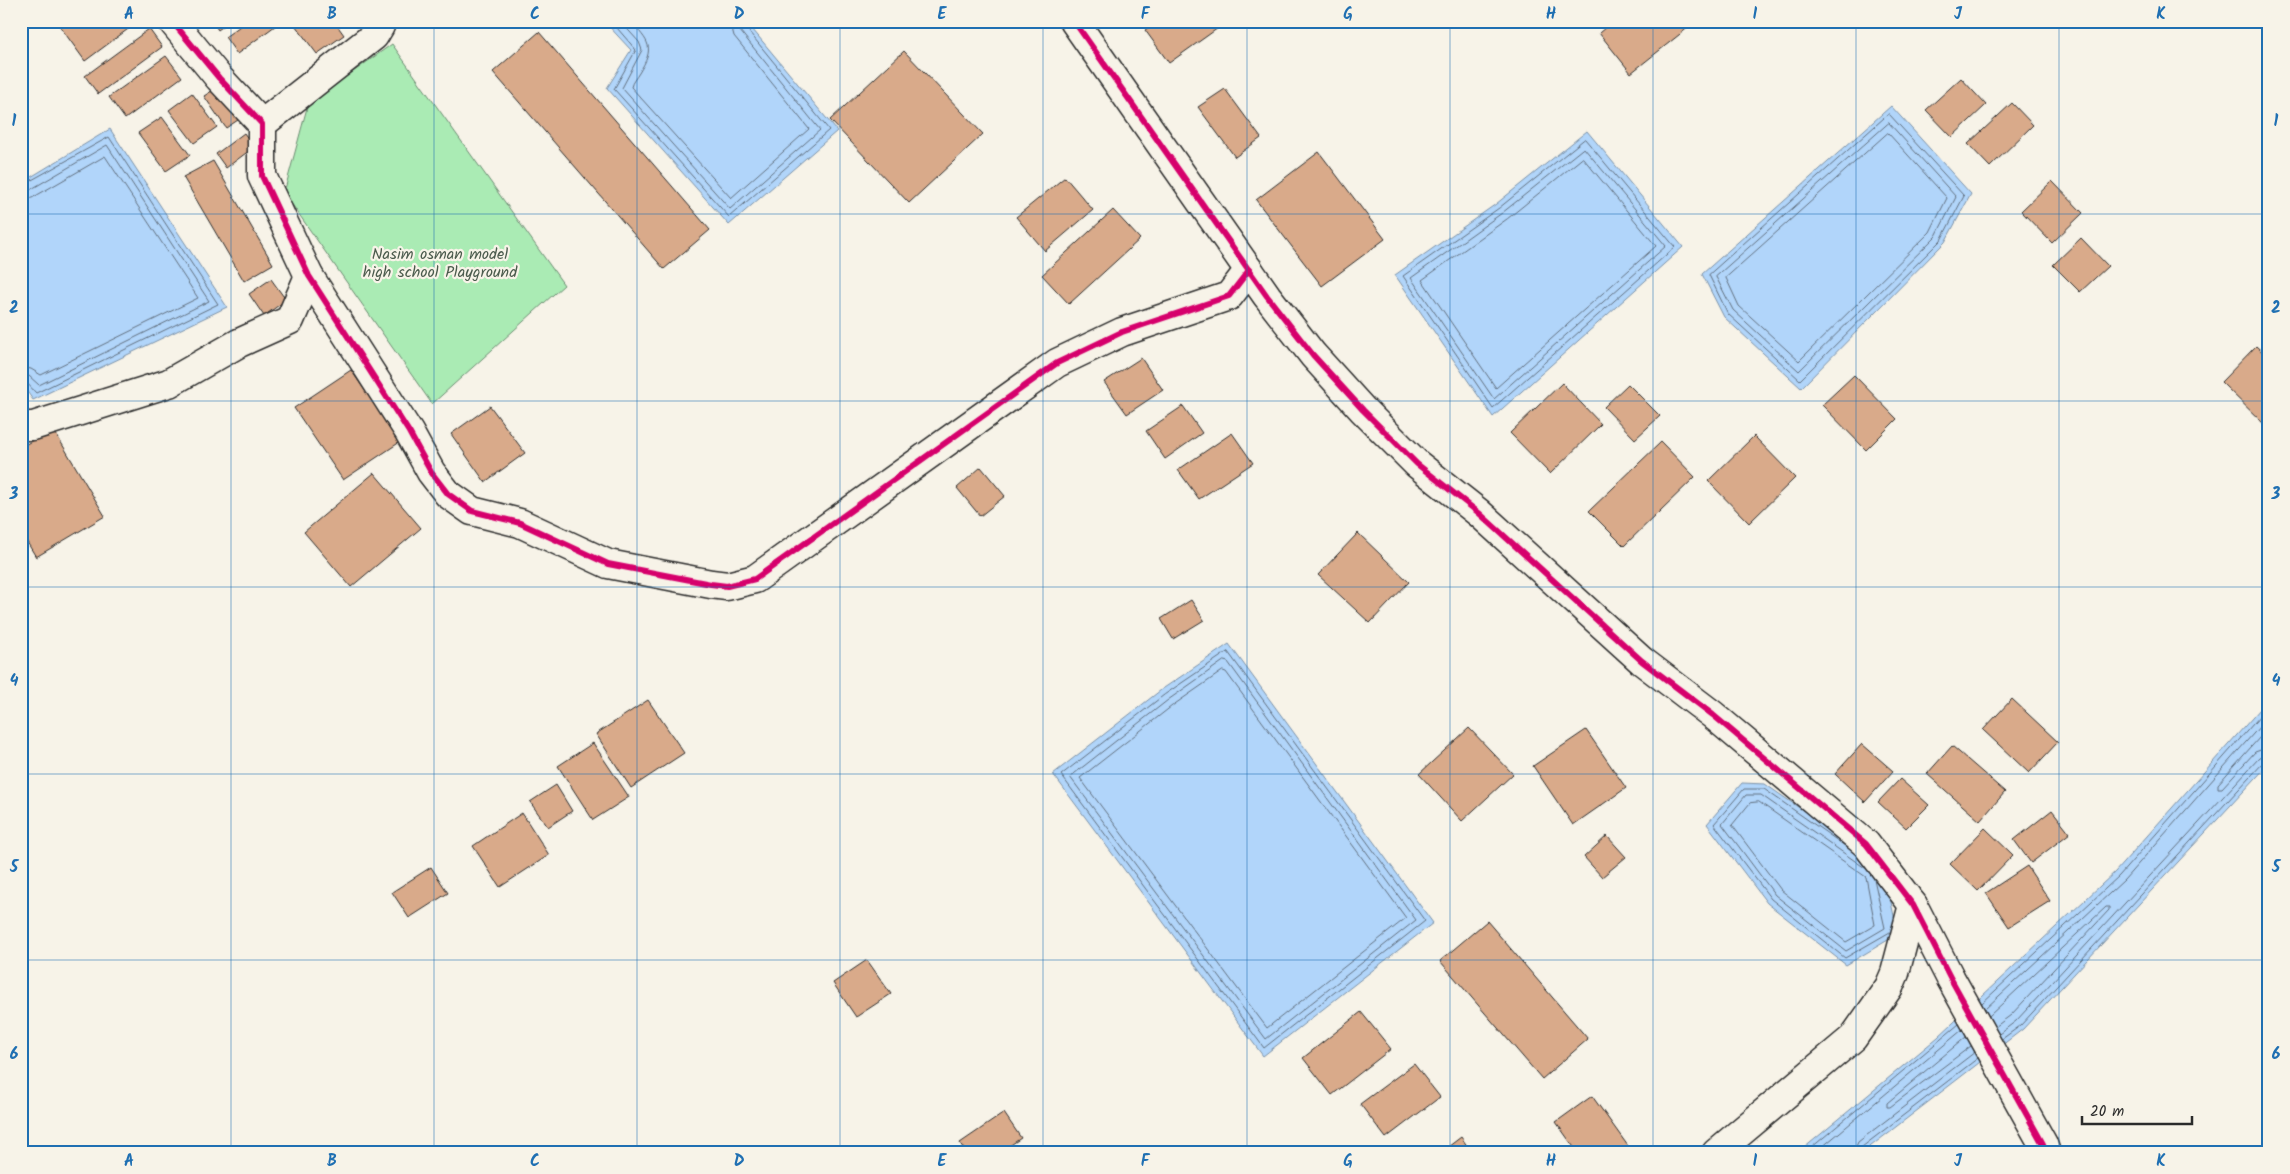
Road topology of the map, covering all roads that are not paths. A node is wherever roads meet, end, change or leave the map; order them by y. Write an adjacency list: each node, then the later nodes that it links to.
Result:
1 (172, 21): 4 (street)
2 (378, 21): 4 (street)
3 (1074, 21): 5 (street)
4 (262, 124): 6 (street)
5 (1249, 270): 6 (street); 8 (street)
6 (309, 276): 7 (street)
7 (21, 426)
8 (1913, 905): 9 (street); 10 (street)
9 (1716, 1153)
10 (2046, 1153)

